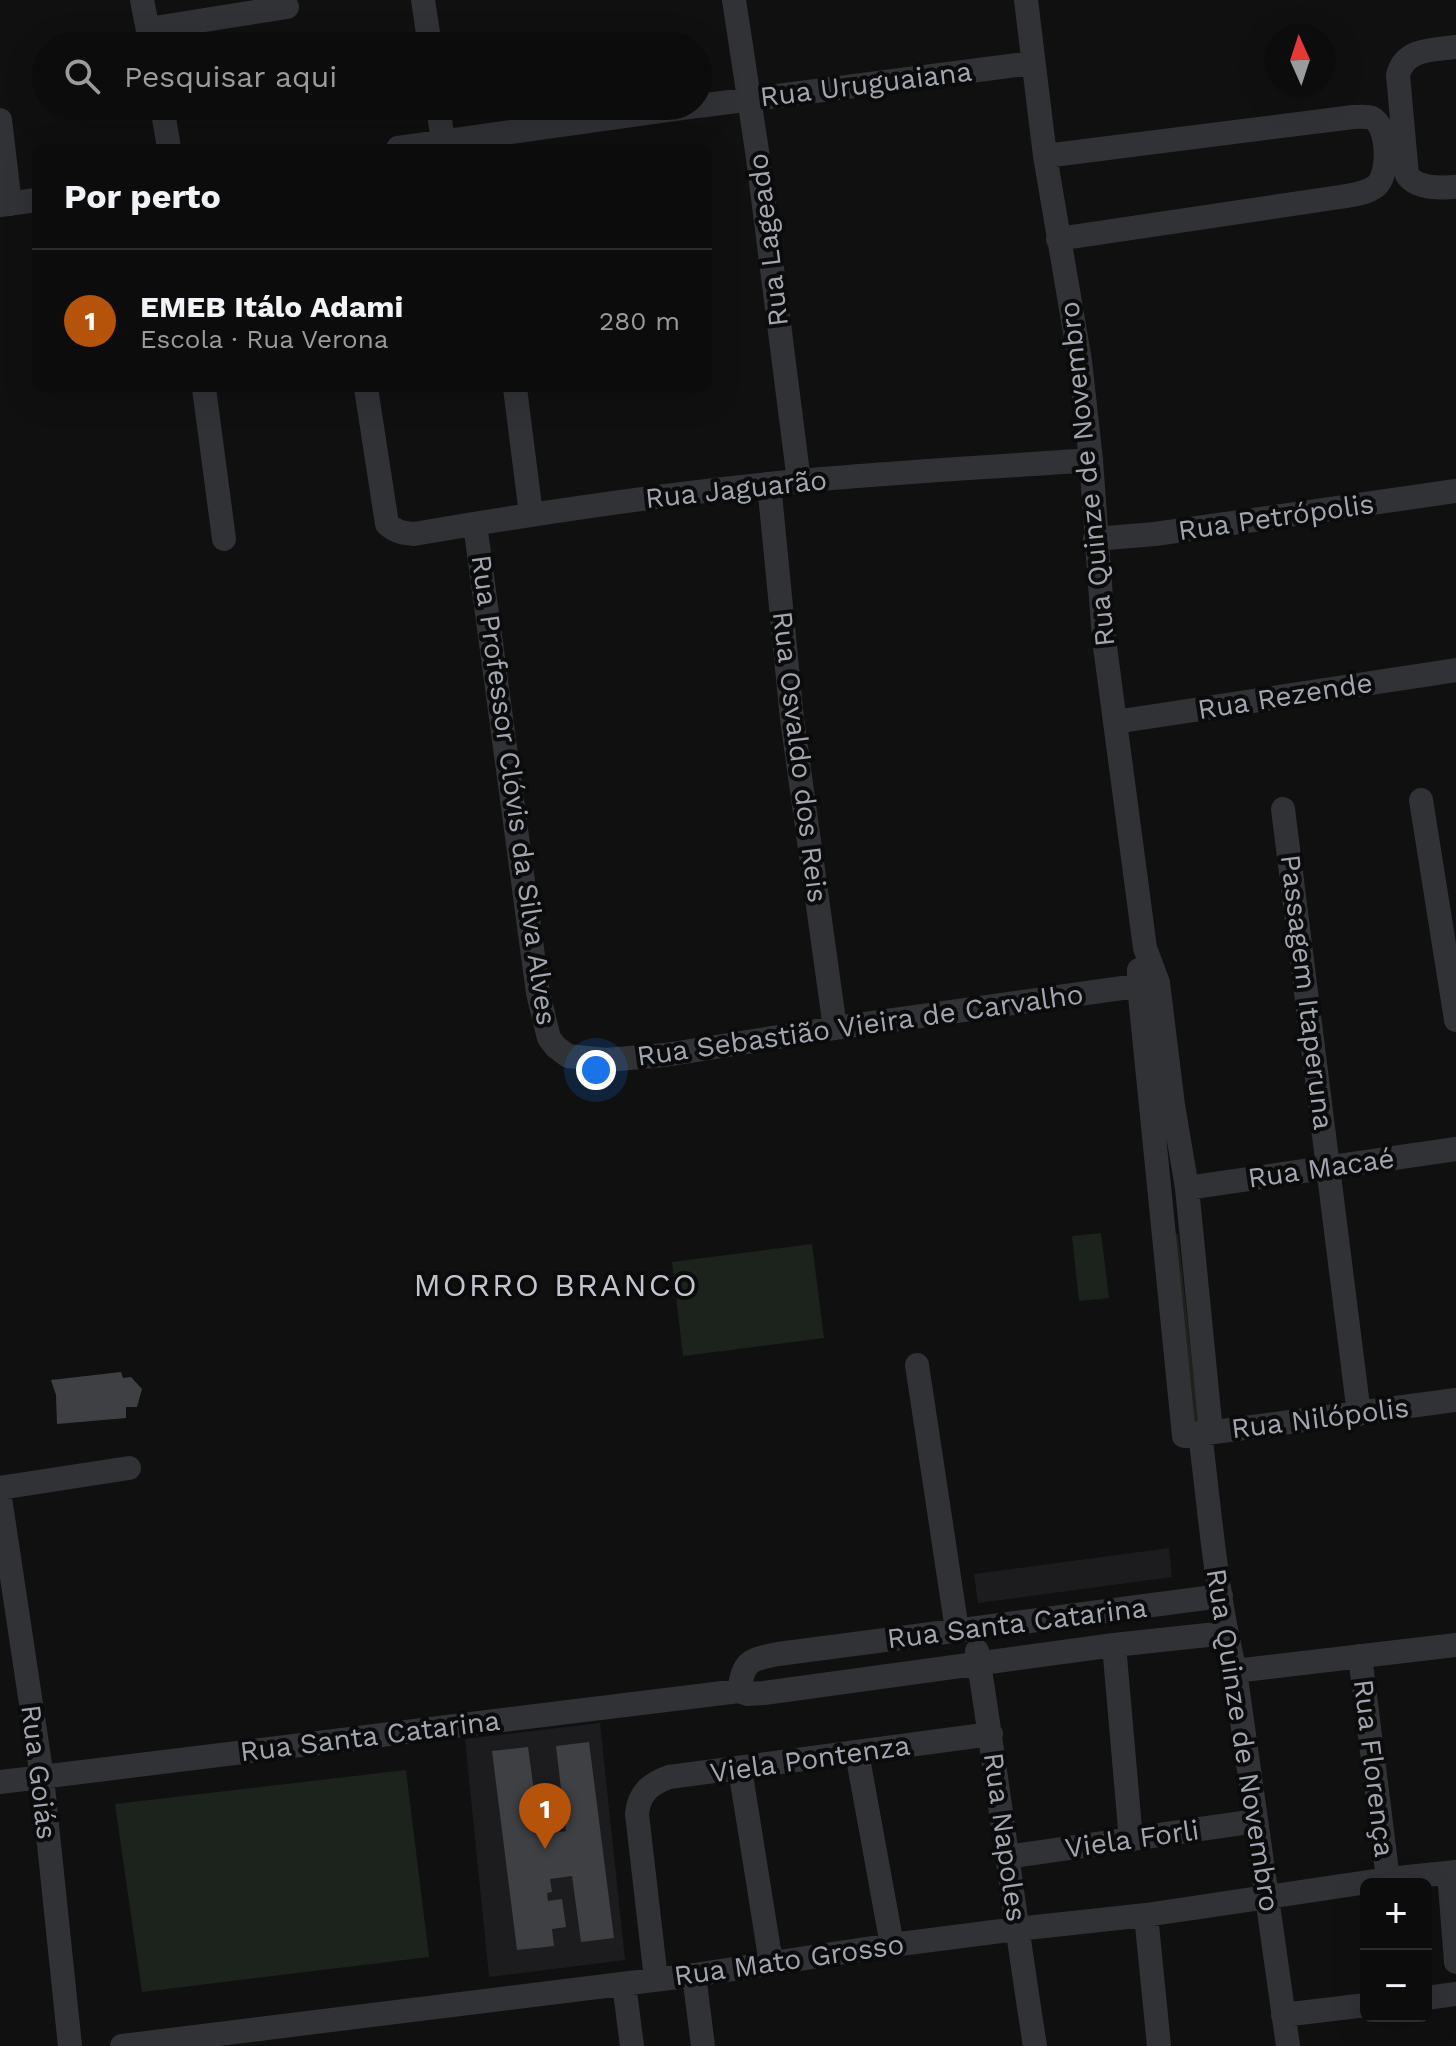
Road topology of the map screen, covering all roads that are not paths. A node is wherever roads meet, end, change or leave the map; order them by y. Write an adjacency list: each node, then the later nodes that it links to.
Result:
1 (142, 0): 6 (street)
2 (423, 0): 8 (street)
3 (734, 0): 11 (street, Rua Lageado)
4 (1026, 0): 10 (street, Rua Quinze de Novembro)
5 (287, 7): 7 (street)
6 (149, 32)
7 (177, 32)
8 (428, 32)
9 (1456, 47): 22 (street)
10 (1033, 63): 11 (street, Rua Uruguaiana); 21 (street, Rua Quinze de Novembro)
11 (750, 99): 12 (street, Rua Uruguaiana); 30 (street, Rua Lageado)
12 (712, 104)
13 (0, 120): 24 (street)
14 (164, 120): 19 (street)
15 (440, 120): 17 (street)
16 (614, 120): 18 (street, Rua Uruguaiana)
17 (443, 142): 18 (street, Rua Uruguaiana); 20 (street, Rua Uruguaiana)
18 (484, 142)
19 (168, 144)
20 (428, 144)
21 (1045, 156): 25 (street, Rua Quinze de Novembro); 25 (street)
22 (1456, 187)
23 (32, 201): 24 (street)
24 (5, 205)
25 (1058, 239): 29 (street, Rua Quinze de Novembro)
26 (205, 392): 35 (street)
27 (367, 392): 34 (street, Rua Jaguarão)
28 (516, 392): 33 (street)
29 (1091, 460): 30 (street, Rua Jaguarão); 36 (street, Rua Quinze de Novembro)
30 (799, 481): 31 (street, Rua Jaguarão)
31 (769, 484): 33 (street, Rua Jaguarão); 43 (street, Rua Osvaldo dos Reis)
32 (1456, 491): 36 (street, Rua Petrópolis)
33 (531, 514): 34 (street, Rua Jaguarão)
34 (475, 524): 44 (street, Rua Professor Clóvis da Silva Alves)
35 (224, 539)
36 (1095, 539): 38 (street, Rua Quinze de Novembro)
37 (1456, 670): 38 (street, Rua Rezende)
38 (1115, 722): 41 (street, Rua Quinze de Novembro)
39 (1421, 800): 42 (street)
40 (1283, 809): 46 (street, Passagem Itaperuna)
41 (1149, 984): 43 (street, Rua Sebastião Vieira de Carvalho); 47 (street, Rua Quinze de Novembro); 49 (street, Rua Quinze de Novembro)
42 (1456, 1020)
43 (835, 1028): 44 (street, Rua Sebastião Vieira de Carvalho)
44 (561, 1052)
45 (1456, 1149): 46 (street, Rua Macaé)
46 (1329, 1166): 47 (street, Rua Macaé); 52 (street, Passagem Itaperuna)
47 (1187, 1188): 48 (street, Rua Quinze de Novembro)
48 (1189, 1219): 49 (street); 53 (street, Rua Quinze de Novembro)
49 (1162, 1222): 53 (street, Rua Quinze de Novembro)
50 (917, 1365): 58 (street, Rua Napoles)
51 (1456, 1400): 52 (street, Rua Nilópolis)
52 (1359, 1414): 53 (street, Rua Nilópolis)
53 (1198, 1434): 57 (street, Rua Quinze de Novembro)
54 (129, 1468): 55 (street)
55 (0, 1488)
56 (0, 1498): 69 (street, Rua Goiás)
57 (1221, 1596): 58 (street, Rua Santa Catarina); 59 (street, Rua Quinze de Novembro)
58 (966, 1629): 63 (street, Rua Napoles); 65 (street, Rua Santa Catarina)
59 (1226, 1633): 60 (street, Rua Santa Catarina); 64 (street, Rua Quinze de Novembro)
60 (1114, 1645): 63 (street, Rua Santa Catarina); 72 (street)
61 (1456, 1645): 62 (street)
62 (1360, 1656): 64 (street); 75 (street, Rua Florença)
63 (980, 1664): 65 (street, Rua Santa Catarina); 66 (street, Rua Napoles)
64 (1235, 1671): 71 (street, Rua Quinze de Novembro)
65 (739, 1691): 69 (street, Rua Santa Catarina)
66 (991, 1734): 67 (street, Viela Pontenza); 73 (street, Rua Napoles)
67 (857, 1753): 68 (street, Viela Pontenza); 81 (street)
68 (740, 1769): 83 (street); 85 (street, Viela Pontenza)
69 (42, 1777): 70 (street, Rua Santa Catarina); 91 (street, Rua Goiás)
70 (0, 1782)
71 (1256, 1821): 72 (street, Viela Forli); 78 (street, Rua Quinze de Novembro)
72 (1131, 1840): 73 (street, Viela Forli)
73 (1007, 1857): 80 (street, Rua Napoles)
74 (1452, 1873): 76 (street, Rua Mato Grosso); 82 (street)
75 (1388, 1878)
76 (1399, 1878)
77 (1360, 1883): 78 (street, Rua Mato Grosso)
78 (1268, 1897): 79 (street, Rua Mato Grosso); 90 (street, Rua Quinze de Novembro)
79 (1146, 1915): 80 (street, Rua Mato Grosso); 96 (street)
80 (1017, 1929): 81 (street, Rua Mato Grosso); 95 (street, Rua Napoles)
81 (892, 1945): 83 (street, Rua Mato Grosso)
82 (1456, 1962)
83 (771, 1963): 84 (street, Rua Mato Grosso)
84 (694, 1975): 85 (street, Rua Mato Grosso); 94 (street)
85 (656, 1979): 86 (street, Rua Mato Grosso)
86 (624, 1984): 92 (street, Rua Mato Grosso); 93 (street)
87 (1456, 1994): 88 (street)
88 (1432, 1997)
89 (1360, 2006): 90 (street)
90 (1283, 2015): 97 (street, Rua Quinze de Novembro)
91 (70, 2046)
92 (122, 2046)
93 (632, 2046)
94 (703, 2046)
95 (1035, 2046)
96 (1159, 2046)
97 (1288, 2046)

